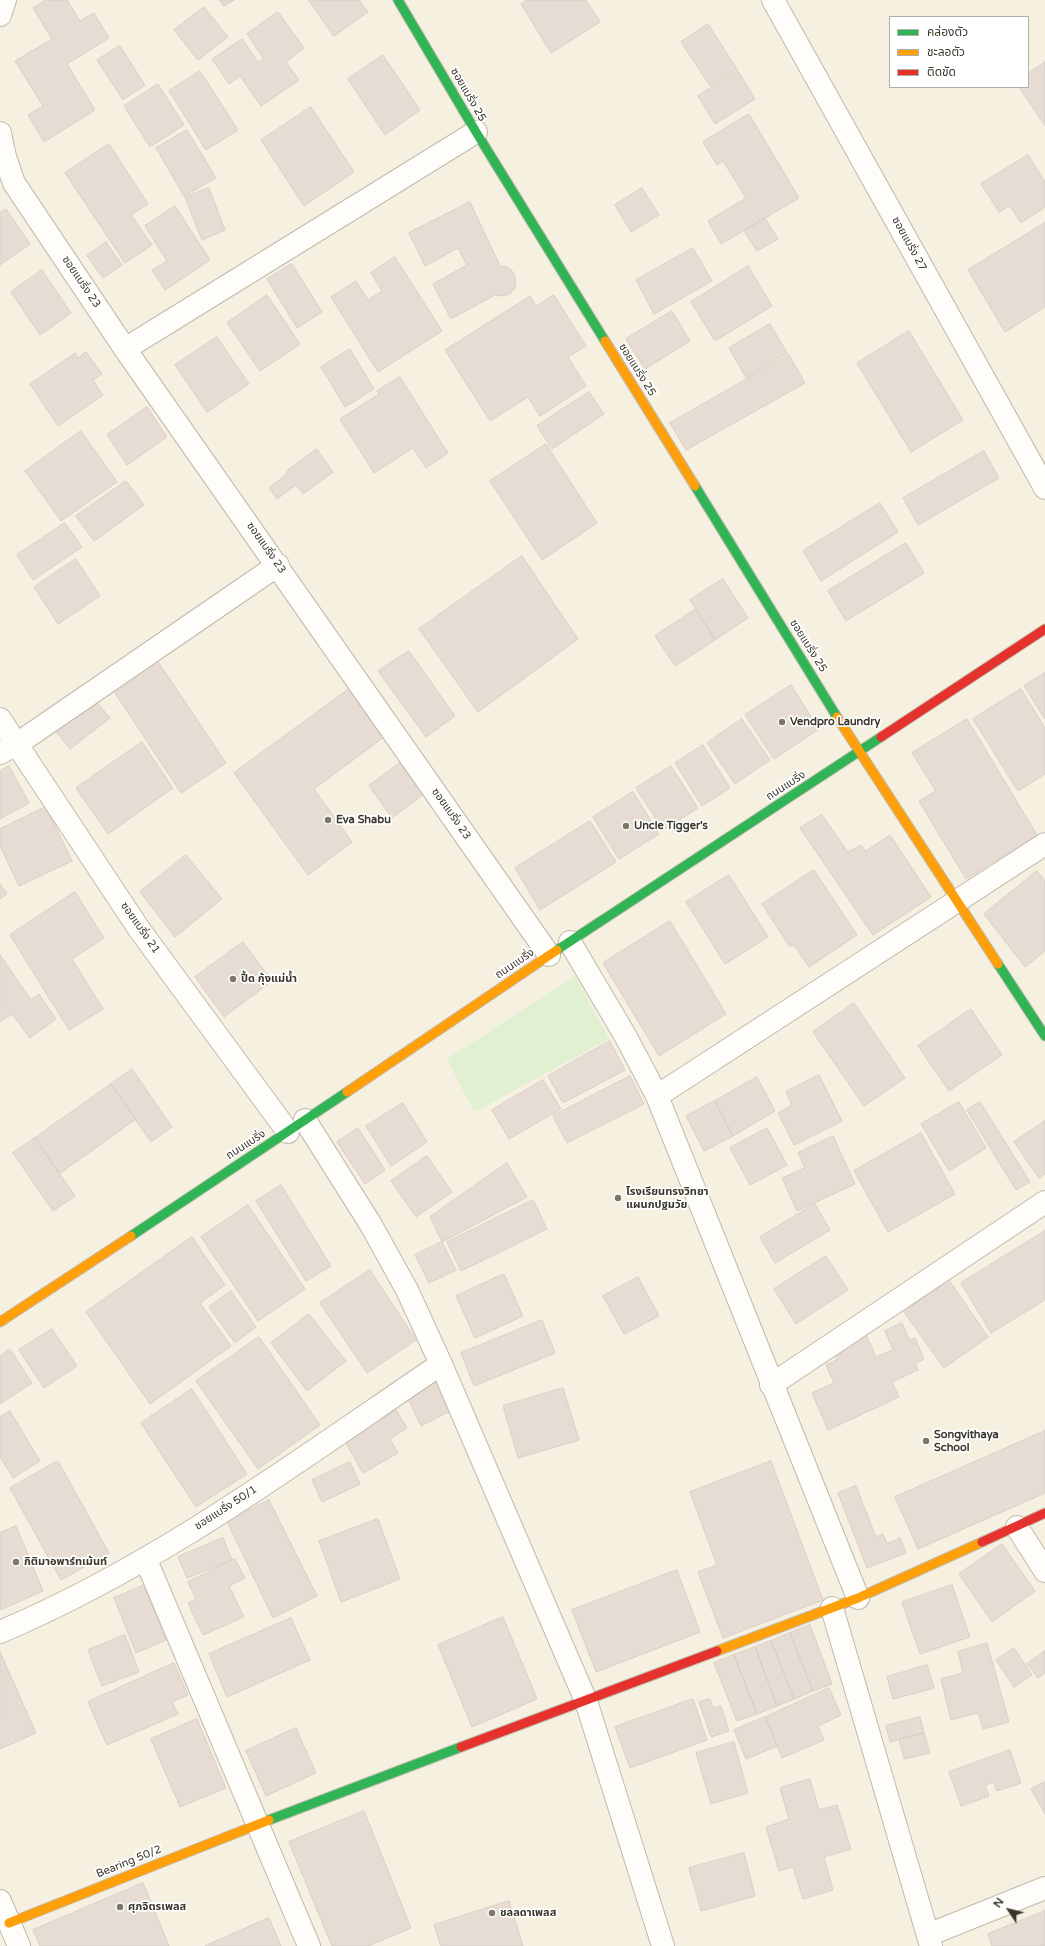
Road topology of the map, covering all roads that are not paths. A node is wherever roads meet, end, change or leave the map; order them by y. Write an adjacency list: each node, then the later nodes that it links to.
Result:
1 (5, 0): 4 (street)
2 (398, 0): 5 (street, ซอยแบริ่ง 25)
3 (773, 0): 9 (street, ซอยแบริ่ง 27)
4 (0, 15)
5 (476, 132): 8 (street); 14 (street, ซอยแบริ่ง 25)
6 (0, 133): 7 (street, ซอยแบริ่ง 23)
7 (7, 188): 8 (street, ซอยแบริ่ง 23)
8 (126, 348): 10 (street, ซอยแบริ่ง 23)
9 (1045, 488)
10 (278, 564): 13 (street); 18 (street, ซอยแบริ่ง 23)
11 (1045, 629): 14 (street, ถนนแบริ่ง)
12 (0, 718): 13 (street, ซอยแบริ่ง 21)
13 (8, 748): 21 (street, ซอยแบริ่ง 21)
14 (859, 752): 16 (street, ซอยแบริ่ง 25); 17 (street, ถนนแบริ่ง)
15 (1045, 844): 16 (street)
16 (956, 902): 19 (street, ซอยแบริ่ง 25); 20 (street)
17 (570, 942): 18 (street, ถนนแบริ่ง); 20 (street)
18 (549, 955): 21 (street, ถนนแบริ่ง)
19 (1045, 1036)
20 (657, 1096): 25 (street)
21 (296, 1126): 23 (street, ถนนแบริ่ง); 24 (street, ซอยแบริ่ง 21)
22 (1045, 1202): 25 (street)
23 (0, 1322)
24 (441, 1364): 28 (street, ซอยแบริ่ง 50/1); 33 (street, ซอยแบริ่ง 21)
25 (772, 1384): 30 (street)
26 (1045, 1513): 27 (street, Bearing 50/2)
27 (1017, 1527): 29 (street); 30 (street, Bearing 50/2)
28 (146, 1560): 32 (street, ซอยแบริ่ง 50/1); 34 (street)
29 (1045, 1571)
30 (858, 1598): 31 (street, Bearing 50/2)
31 (832, 1608): 33 (street, Bearing 50/2); 38 (street)
32 (0, 1632)
33 (586, 1701): 34 (street, Bearing 50/2); 41 (street, ซอยแบริ่ง 21)
34 (257, 1824): 37 (street, Bearing 50/2); 40 (street)
35 (1045, 1888): 38 (street)
36 (0, 1901): 37 (street)
37 (9, 1923): 39 (street)
38 (929, 1941)
39 (19, 1946)
40 (309, 1946)
41 (663, 1946)

